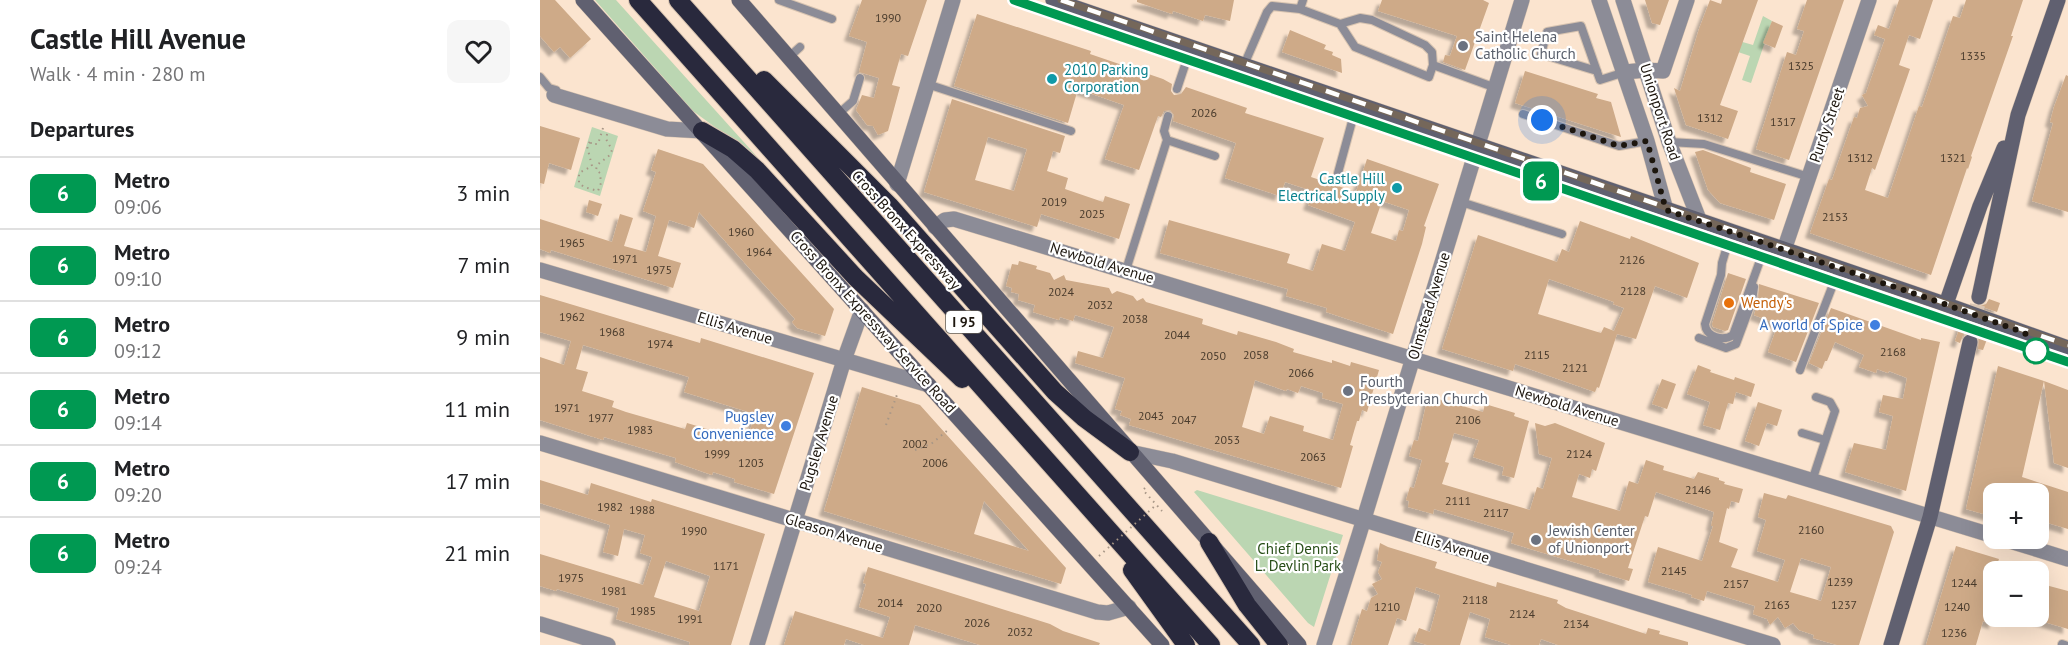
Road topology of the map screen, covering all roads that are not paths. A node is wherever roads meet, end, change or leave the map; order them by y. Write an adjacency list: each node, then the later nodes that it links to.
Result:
1 (583, 0): 39 (main road, Cross Bronx Expressway Service Road)
2 (638, 0): 74 (highway, I 95)
3 (678, 0): 94 (highway, Cross Bronx Expressway / I 95)
4 (683, 0): 77 (highway)
5 (739, 0): 21 (main road)
6 (779, 0): 17 (lane)
7 (953, 0): 29 (street)
8 (1053, 0): 20 (main road)
9 (1522, 0): 30 (street, Olmstead Avenue)
10 (1599, 0): 26 (street, Unionport Road)
11 (1623, 0): 24 (street, Unionport Road)
12 (1687, 0): 24 (street)
13 (1869, 0): 46 (street, Purdy Street)
14 (2058, 0): 15 (street); 36 (main road)
15 (2068, 3)
16 (1302, 4): 18 (lane); 22 (lane)
17 (832, 19)
18 (1340, 24): 23 (lane); 23 (lane)
19 (800, 47): 21 (lane)
20 (1191, 47): 22 (main road); 31 (lane)
21 (788, 58): 35 (main road)
22 (1244, 65): 33 (main road)
23 (1433, 65): 30 (lane)
24 (1646, 70): 26 (street); 42 (street, Unionport Road)
25 (1597, 71): 25 (lane); 26 (lane)
26 (1625, 72): 41 (street, Unionport Road)
27 (540, 77): 32 (lane)
28 (860, 78): 35 (lane)
29 (927, 84): 38 (lane); 47 (street)
30 (1496, 88): 43 (street, Olmstead Avenue)
31 (1177, 89)
32 (555, 93): 39 (street)
33 (1357, 103): 43 (main road); 45 (lane)
34 (1523, 114): 41 (lane)
35 (837, 115): 47 (main road)
36 (2018, 115): 62 (main road); 63 (main road)
37 (1168, 116): 40 (lane)
38 (1071, 130)
39 (702, 131): 64 (main road, Cross Bronx Expressway Service Road); 74 (highway)
40 (1167, 140): 44 (lane); 59 (lane)
41 (1647, 141): 49 (street, Unionport Road)
42 (1669, 142): 46 (lane); 50 (street, Unionport Road)
43 (1478, 146): 48 (street, Olmstead Avenue); 49 (main road)
44 (1215, 156)
45 (1338, 173)
46 (1809, 177): 55 (street, Purdy Street)
47 (897, 184): 51 (main road)
48 (1461, 202): 53 (lane); 68 (street, Olmstead Avenue)
49 (1666, 210): 50 (main road)
50 (1700, 222): 52 (main road)
51 (935, 227): 59 (street, Newbold Avenue); 77 (main road)
52 (1731, 232): 54 (main road); 56 (lane)
53 (1562, 234)
54 (1766, 244): 55 (main road); 61 (lane)
55 (1784, 250): 57 (main road)
56 (1722, 263): 60 (lane); 61 (lane)
57 (1839, 268): 63 (main road); 70 (lane)
58 (540, 270): 69 (street, Ellis Avenue)
59 (1126, 270): 68 (street, Newbold Avenue)
60 (1715, 272)
61 (1756, 275): 65 (lane)
62 (1979, 297)
63 (1946, 304): 67 (main road)
64 (862, 310): 69 (street, Pugsley Avenue); 71 (main road, Cross Bronx Expressway Service Road)
65 (1699, 338)
66 (1970, 342): 80 (main road)
67 (2068, 348)
68 (1412, 358): 78 (street, Newbold Avenue); 81 (street, Olmstead Avenue)
69 (844, 360): 71 (street, Ellis Avenue); 82 (street, Pugsley Avenue)
70 (1800, 370)
71 (929, 385): 87 (main road, Cross Bronx Expressway Service Road)
72 (1816, 397): 75 (lane)
73 (1802, 433): 75 (lane)
74 (1028, 439): 79 (highway, I 95)
75 (1825, 440): 78 (lane)
76 (540, 443): 82 (street, Gleason Avenue)
77 (1130, 452): 81 (street, Ellis Avenue); 84 (main road)
78 (1812, 481): 80 (street, Newbold Avenue)
79 (1095, 514): 92 (highway); 93 (highway, I 95)
80 (1930, 517): 83 (street, Newbold Avenue); 99 (main road)
81 (1364, 520): 97 (street, Olmstead Avenue); 98 (street, Ellis Avenue)
82 (796, 521): 87 (street, Gleason Avenue); 90 (street, Pugsley Avenue)
83 (1983, 533)
84 (1209, 542): 95 (highway); 96 (main road)
85 (2036, 549): 86 (street)
86 (2068, 559)
87 (1129, 607): 91 (main road, Cross Bronx Expressway Service Road)
88 (540, 624): 89 (street)
89 (608, 645)
90 (758, 645)
91 (1162, 645)
92 (1185, 645)
93 (1211, 645)
94 (1251, 645)
95 (1279, 645)
96 (1299, 645)
97 (1324, 645)
98 (1773, 645)
99 (1891, 645)

